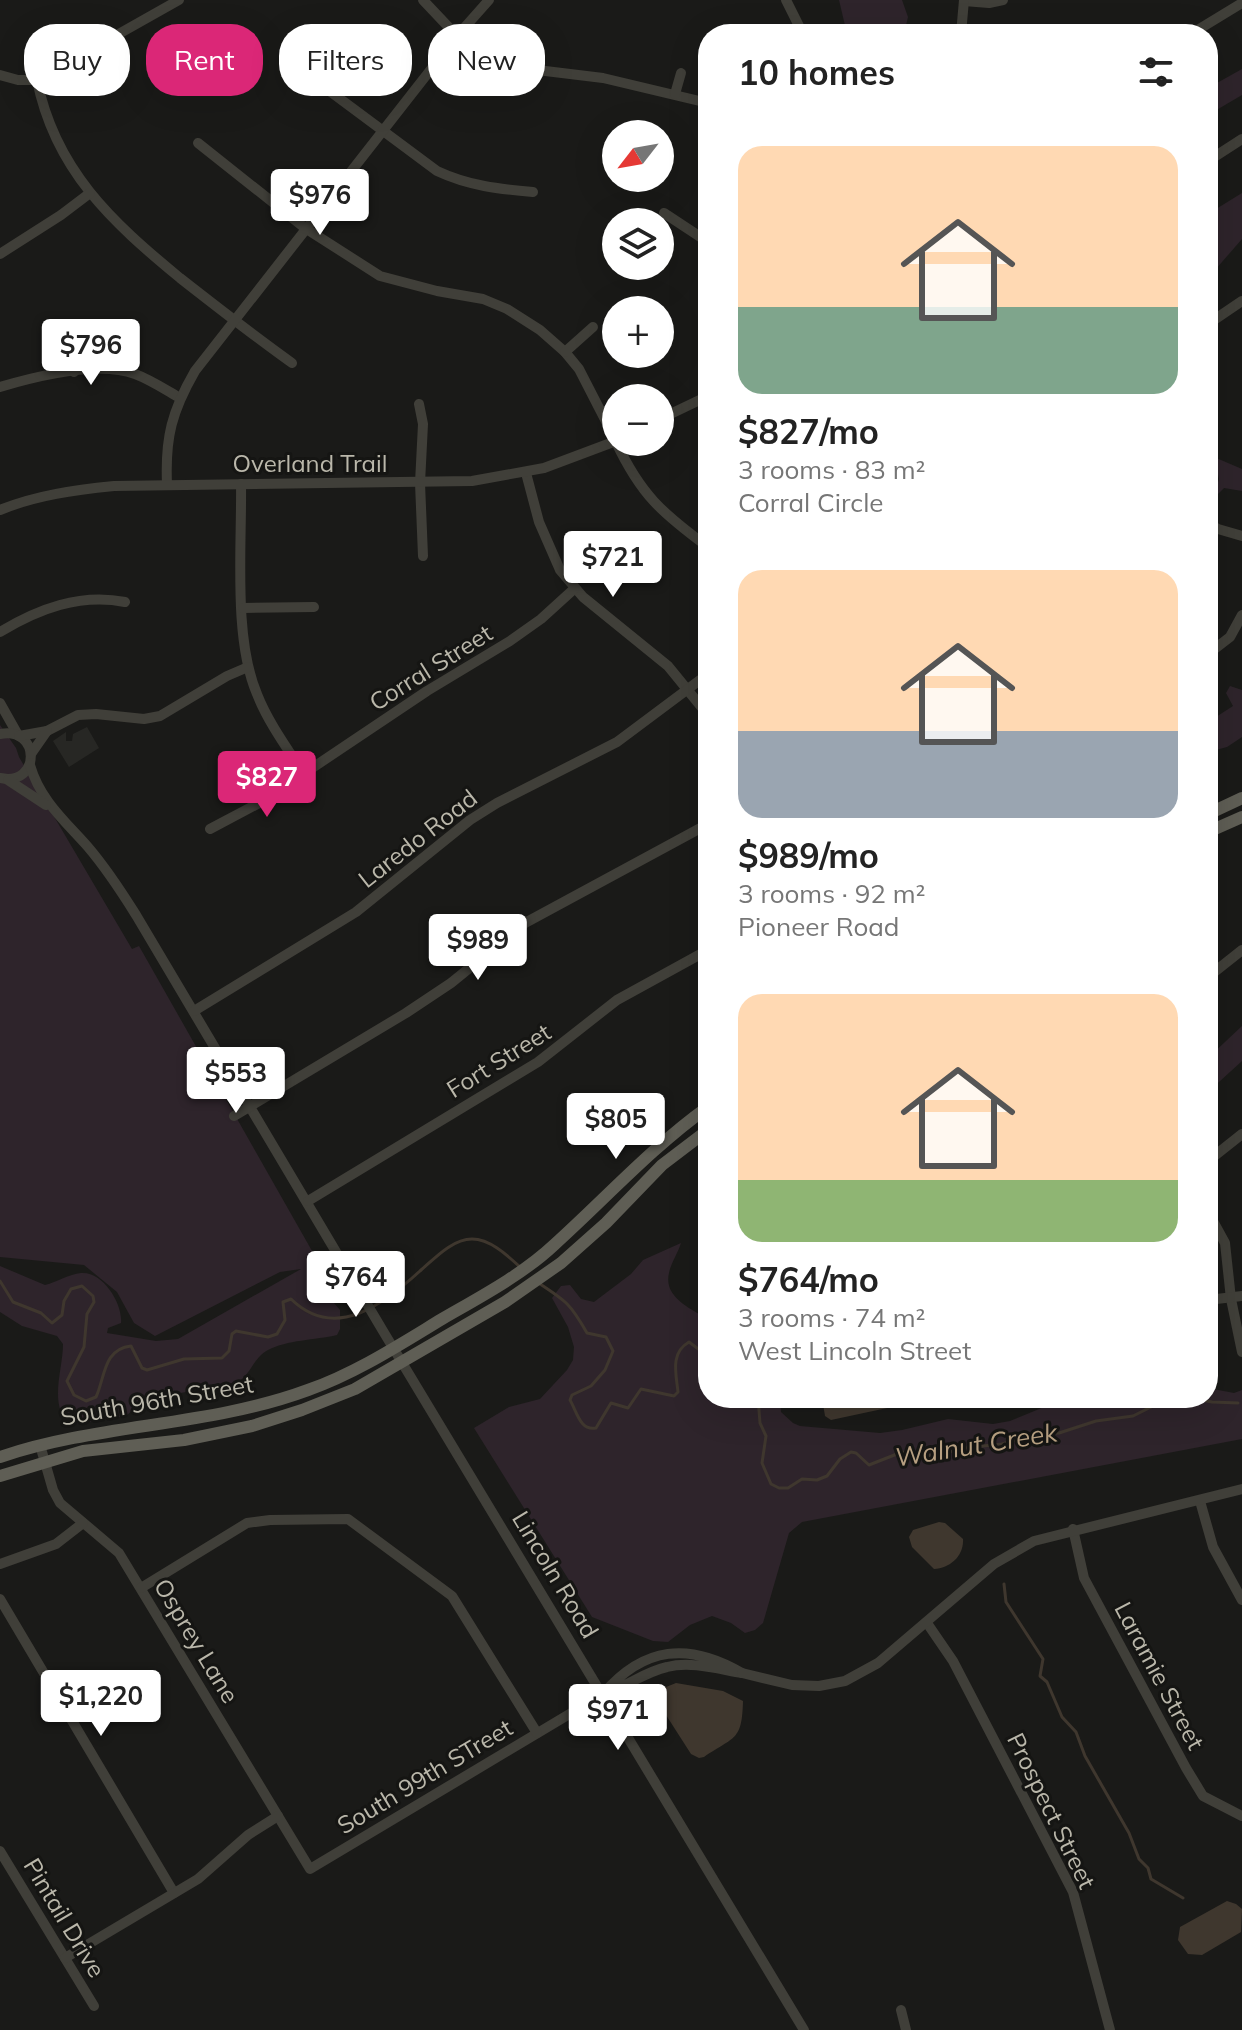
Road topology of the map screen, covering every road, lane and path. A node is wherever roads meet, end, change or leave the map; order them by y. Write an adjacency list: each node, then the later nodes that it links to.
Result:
1 (179, 0): 13 (street)
2 (423, 0): 8 (street)
3 (489, 0): 9 (street)
4 (786, 0): 10 (street)
5 (1003, 0): 6 (street)
6 (964, 1): 11 (street)
7 (1242, 3): 12 (street)
8 (446, 24)
9 (468, 24)
10 (798, 24)
11 (962, 24)
12 (1207, 24)
13 (130, 28)
14 (545, 71): 19 (street)
15 (681, 73): 19 (street)
16 (428, 74): 23 (street)
17 (0, 75): 18 (street)
18 (24, 80)
19 (675, 94): 22 (street)
20 (41, 96): 28 (street)
21 (336, 96): 23 (street)
22 (698, 100)
23 (383, 132): 27 (street); 30 (street)
24 (1242, 139): 26 (street)
25 (198, 143): 30 (street)
26 (1218, 155)
27 (533, 192)
28 (90, 193): 32 (street); 35 (street)
29 (674, 220): 31 (street)
30 (305, 228): 35 (street); 38 (street)
31 (698, 235)
32 (0, 254)
33 (1242, 301): 34 (street)
34 (1218, 317)
35 (234, 321): 39 (street); 42 (street)
36 (593, 327): 38 (street)
37 (69, 340): 40 (street)
38 (565, 352): 45 (street)
39 (292, 363)
40 (74, 372): 41 (street); 42 (street)
41 (0, 387)
42 (180, 398): 51 (street)
43 (698, 401): 46 (street)
44 (419, 404): 50 (street)
45 (602, 412)
46 (674, 412)
47 (602, 447): 49 (street, Overland Trail)
48 (623, 456): 56 (street)
49 (526, 473): 50 (street, Overland Trail); 58 (street)
50 (420, 483): 52 (street, Overland Trail); 57 (street)
51 (167, 484): 52 (street, Overland Trail); 53 (street, Overland Trail)
52 (241, 484): 61 (street)
53 (0, 510)
54 (1218, 529): 55 (street)
55 (1242, 536)
56 (698, 540)
57 (423, 556)
58 (574, 589): 67 (street); 74 (street, Corral Street)
59 (125, 602): 63 (street)
60 (314, 607): 61 (street)
61 (243, 608): 65 (street)
62 (1242, 615): 64 (street)
63 (0, 632)
64 (1218, 646)
65 (248, 667): 70 (street); 74 (street)
66 (698, 682): 67 (street, Laredo Road)
67 (688, 690): 68 (street); 86 (street, Laredo Road)
68 (698, 702)
69 (0, 703): 72 (street)
70 (47, 731): 72 (street); 73 (street)
71 (0, 734): 72 (street)
72 (18, 735): 73 (street)
73 (30, 759): 75 (street); 78 (street)
74 (304, 774): 81 (street, Corral Street)
75 (4, 779): 78 (street)
76 (1242, 798): 77 (main road)
77 (1218, 809)
78 (54, 811): 86 (street, Lincoln Road)
79 (1242, 817): 80 (main road)
80 (1218, 828)
81 (210, 829)
82 (698, 829): 87 (street)
83 (1242, 950): 85 (street)
84 (698, 955): 93 (street, Fort Street)
85 (1218, 969)
86 (194, 1011): 87 (street, Lincoln Road)
87 (251, 1106): 89 (street); 93 (street, Lincoln Road)
88 (698, 1114): 96 (main road, South 96th Street)
89 (234, 1116)
90 (1242, 1134): 92 (street)
91 (698, 1138): 98 (main road, South 96th Street)
92 (1218, 1153)
93 (308, 1201): 96 (street, Lincoln Road)
94 (1218, 1230): 95 (street)
95 (1237, 1298): 97 (street)
96 (393, 1348): 98 (street, Lincoln Road); 99 (main road, South 96th Street)
97 (1242, 1352)
98 (402, 1363): 101 (main road, South 96th Street); 112 (street, Lincoln Road)
99 (40, 1445): 100 (main road, South 96th Street); 101 (street, Osprey Lane)
100 (0, 1457)
101 (45, 1462): 102 (main road, South 96th Street); 105 (street, Osprey Lane)
102 (0, 1476)
103 (1242, 1489): 104 (street)
104 (1200, 1501): 106 (street); 110 (street)
105 (83, 1523): 107 (street); 108 (street, Osprey Lane)
106 (1073, 1529): 111 (street); 115 (street, Laramie Street)
107 (0, 1564)
108 (141, 1588): 113 (street); 114 (street, Osprey Lane)
109 (0, 1599): 118 (street)
110 (1242, 1600)
111 (927, 1623): 112 (street); 124 (street, Prospect Street)
112 (603, 1694): 113 (street, South 99th STreet); 122 (street, Lincoln Road)
113 (537, 1733): 117 (street, South 99th STreet)
114 (278, 1816): 117 (street, Osprey Lane); 118 (street)
115 (1242, 1816)
116 (0, 1851): 119 (street, Pintail Drive)
117 (310, 1869)
118 (174, 1893): 119 (street)
119 (65, 1958): 120 (street, Pintail Drive)
120 (94, 2006)
121 (901, 2010): 123 (street)
122 (804, 2030)
123 (906, 2030)
124 (1110, 2030)

